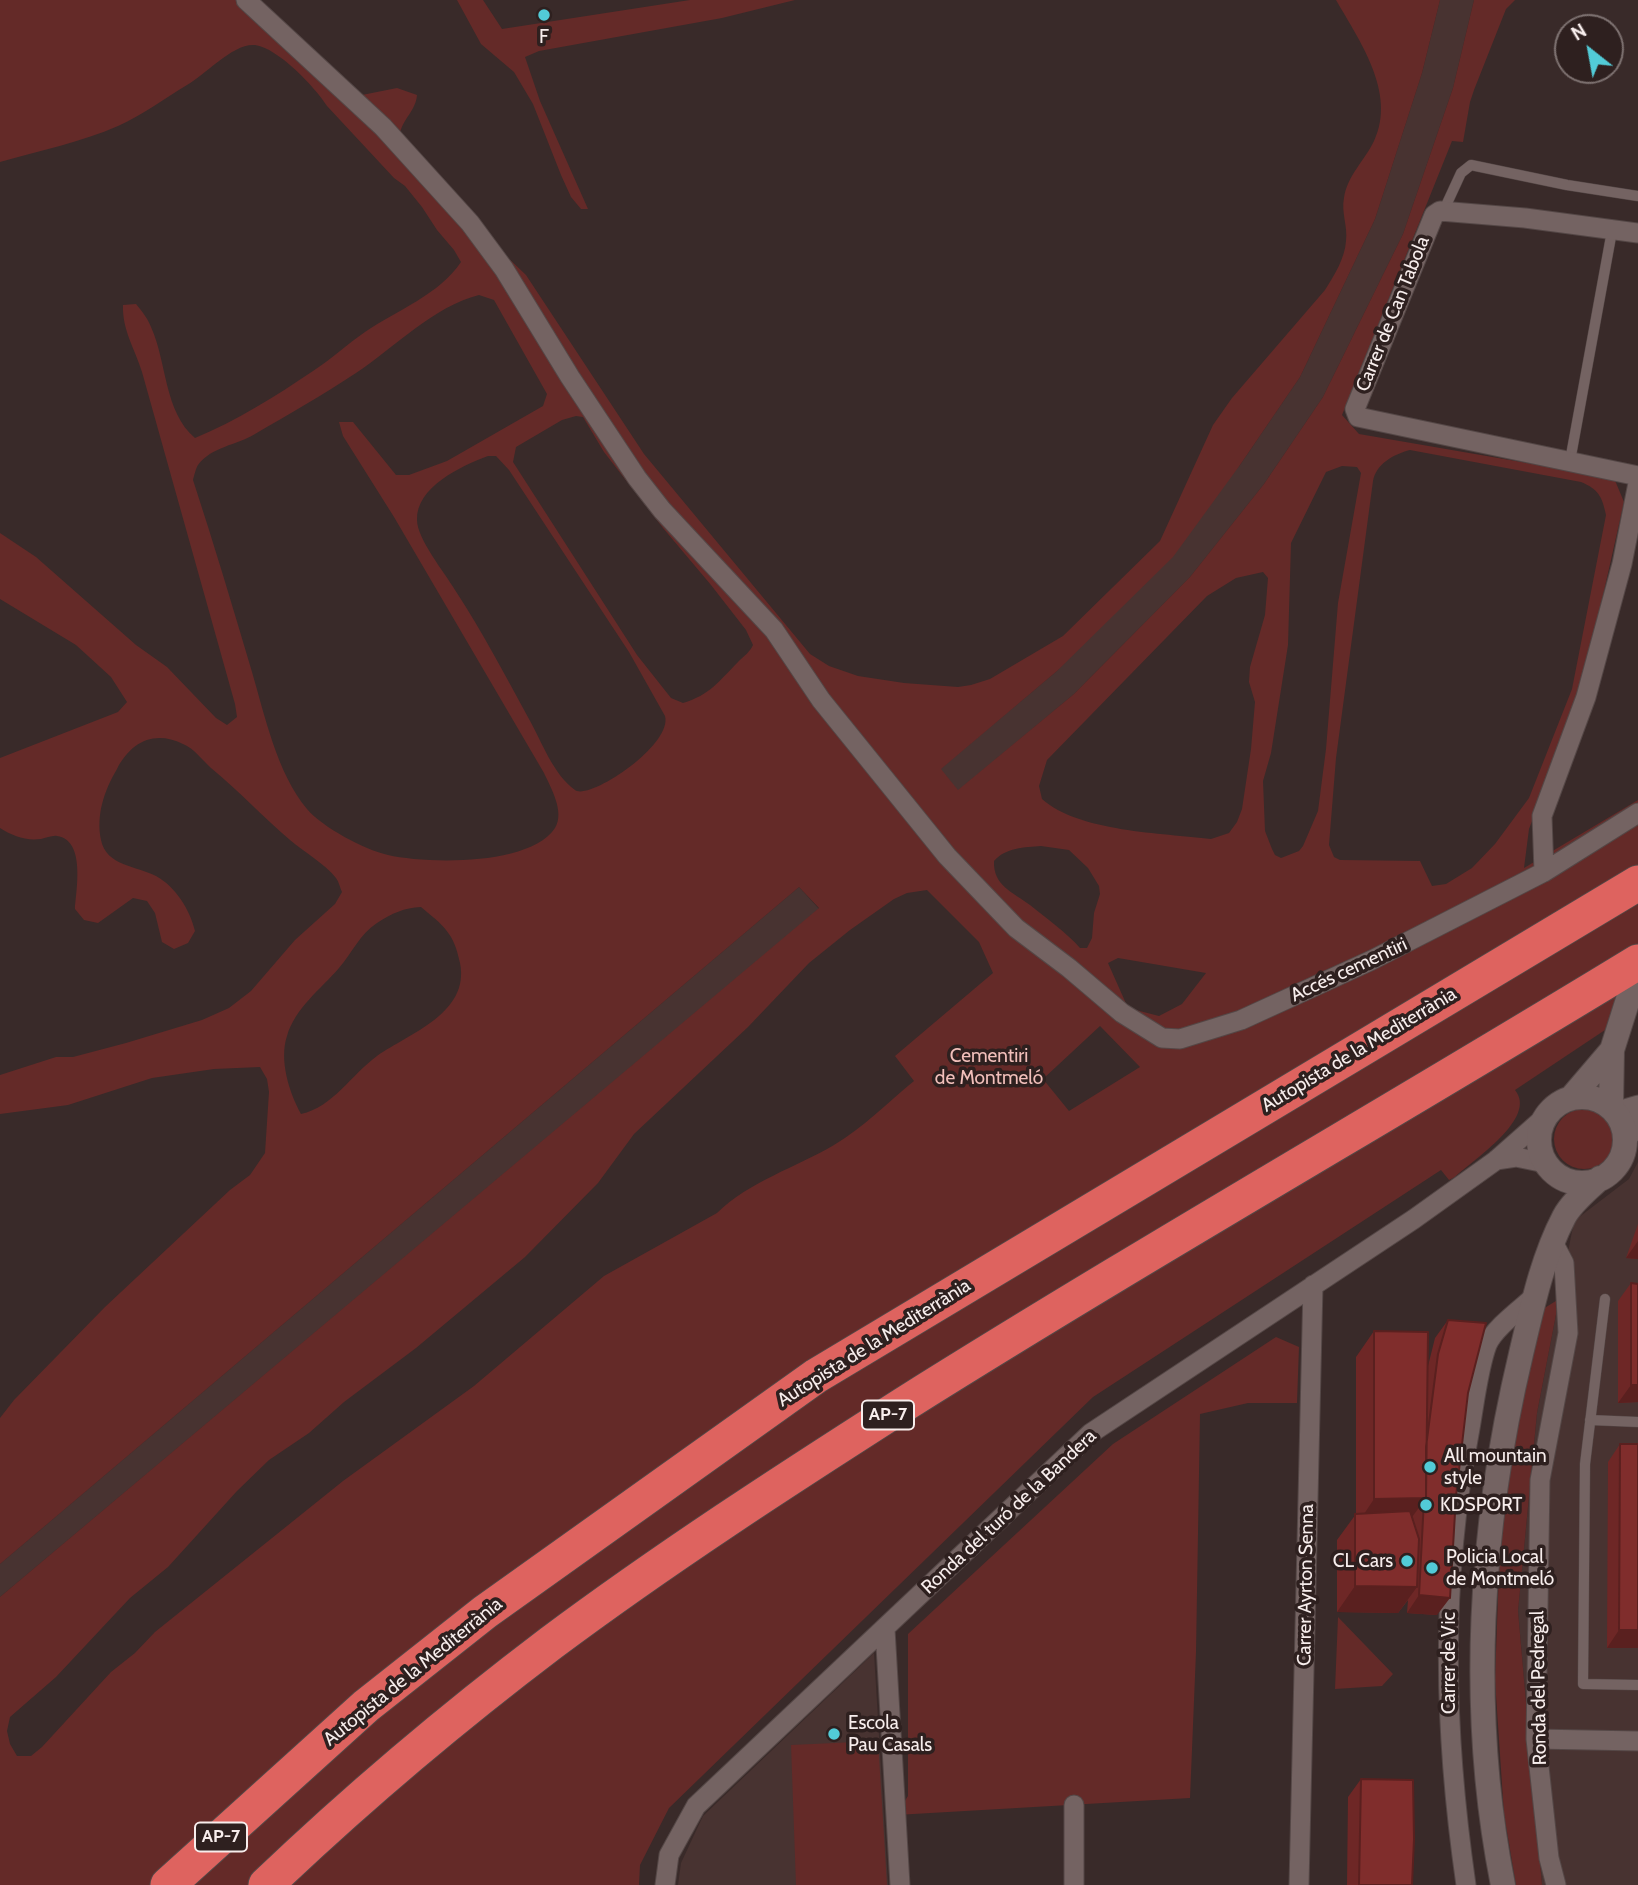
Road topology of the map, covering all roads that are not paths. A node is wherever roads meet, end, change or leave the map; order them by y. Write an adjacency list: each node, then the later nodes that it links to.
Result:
1 (246, 0): 10 (street, Accés cementiri)
2 (1638, 195): 3 (lane)
3 (1443, 212): 4 (street); 6 (street, Carrer de Can Tabola)
4 (1612, 231): 5 (street); 6 (lane)
5 (1638, 233)
6 (1570, 461): 7 (street, Carrer de Can Tabola)
7 (1638, 476)
8 (1638, 483): 10 (street)
9 (1638, 813): 10 (street, Accés cementiri)
10 (1544, 872)
11 (1638, 883): 34 (highway, Autopista de la Mediterrània / AP-7)
12 (1638, 962): 38 (highway, AP-7)
13 (1638, 968): 14 (street)
14 (1631, 1019): 15 (street)
15 (1612, 1050): 16 (street); 17 (street)
16 (1571, 1098): 17 (street); 18 (street)
17 (1621, 1108): 19 (street)
18 (1546, 1116): 20 (street, Ronda del turó de la Bandera); 21 (street)
19 (1631, 1133): 22 (street)
20 (1494, 1161): 21 (street); 25 (street, Ronda del turó de la Bandera)
21 (1550, 1168): 22 (street); 23 (street)
22 (1600, 1178): 23 (street, Carrer de Vic)
23 (1565, 1215): 24 (street, Carrer de Vic)
24 (1553, 1242): 26 (street, Carrer de Vic); 32 (street, Ronda del Pedregal)
25 (1312, 1285): 30 (street, Ronda del turó de la Bandera); 42 (street, Carrer Ayrton Senna)
26 (1536, 1296): 43 (street, Carrer de Vic); 44 (street, Carrer de Vic)
27 (1605, 1299): 28 (lane)
28 (1590, 1420): 29 (lane); 31 (lane)
29 (1638, 1422)
30 (886, 1629): 39 (street, Ronda del turó de la Bandera); 40 (street)
31 (1638, 1685)
32 (1536, 1739): 33 (street); 45 (street, Ronda del Pedregal)
33 (1638, 1741)
34 (273, 1788): 36 (highway, Autopista de la Mediterrània / AP-7); 37 (highway)
35 (1074, 1805): 41 (street)
36 (168, 1885)
37 (184, 1885)
38 (265, 1885)
39 (665, 1885)
40 (900, 1885)
41 (1074, 1885)
42 (1300, 1885)
43 (1466, 1885)
44 (1503, 1885)
45 (1556, 1885)

